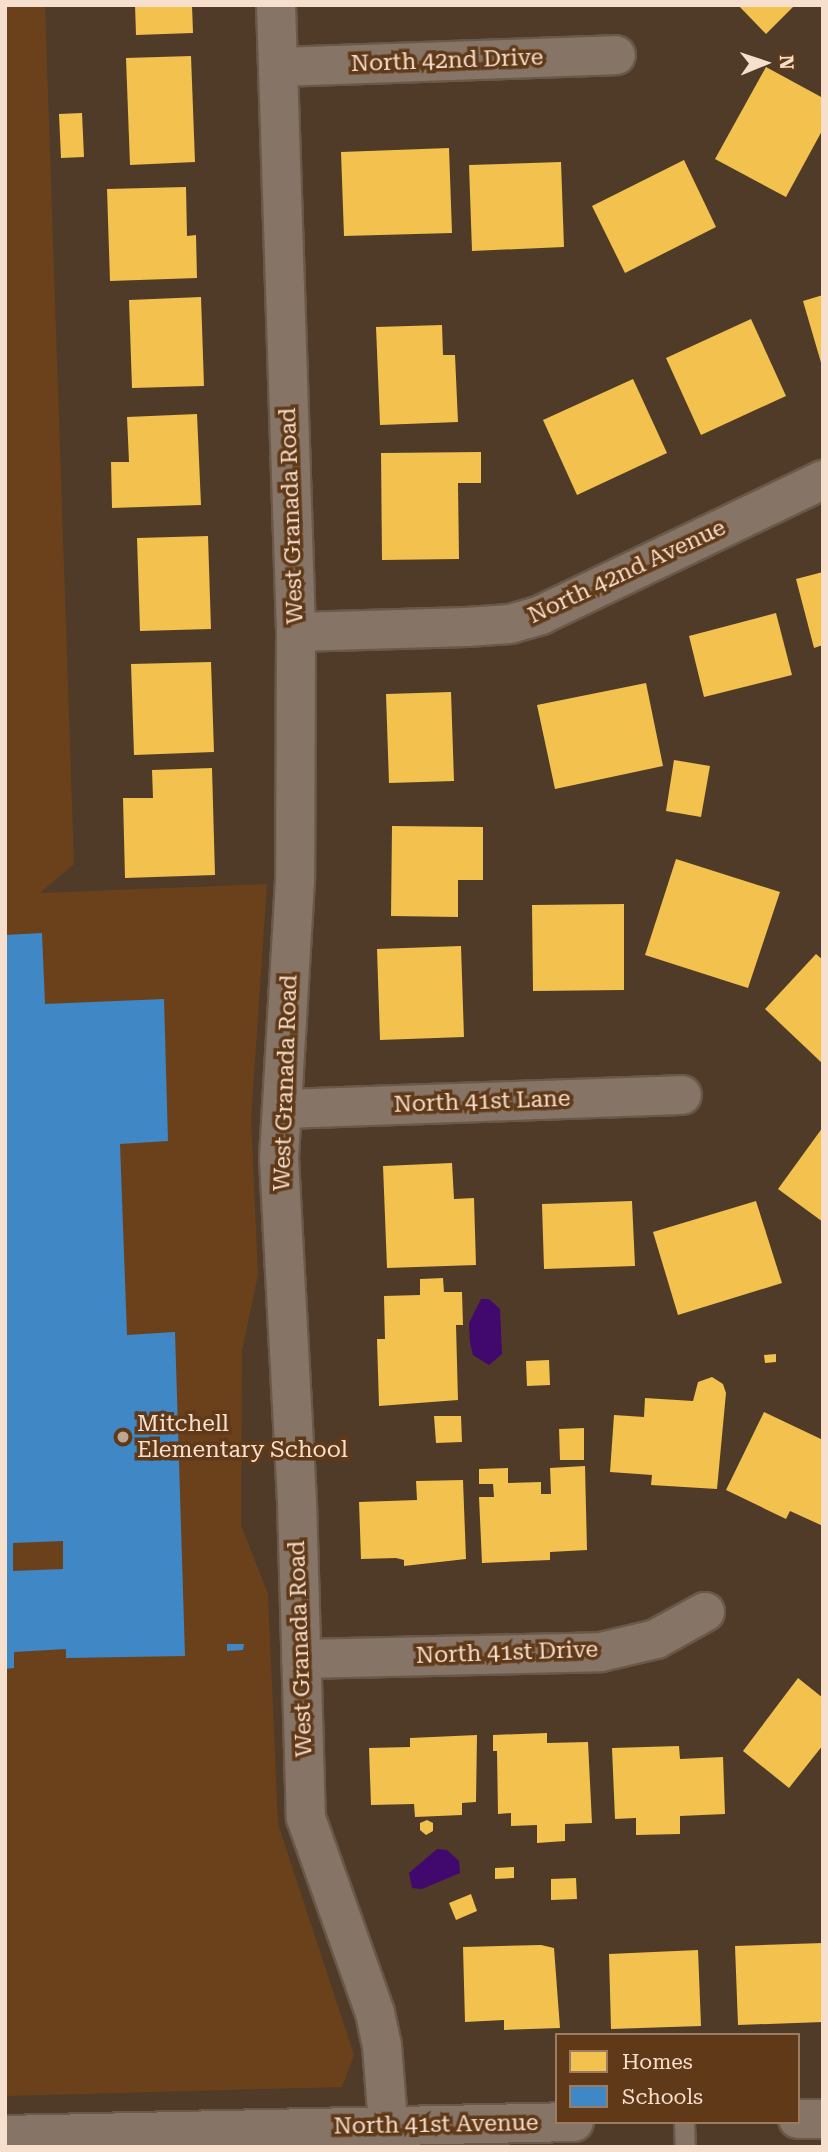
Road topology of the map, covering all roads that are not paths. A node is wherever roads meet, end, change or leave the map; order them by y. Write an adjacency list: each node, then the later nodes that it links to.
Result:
1 (276, 5): 3 (street, West Granada Road)
2 (616, 55): 3 (street, North 42nd Drive)
3 (278, 67): 5 (street, West Granada Road)
4 (823, 480): 5 (street, North 42nd Avenue)
5 (296, 632): 7 (street, West Granada Road)
6 (682, 1096): 7 (street, North 41st Lane)
7 (282, 1109): 9 (street, West Granada Road)
8 (705, 1612): 9 (street, North 41st Drive)
9 (301, 1659): 15 (street, West Granada Road)
10 (800, 2119): 11 (street)
11 (823, 2119)
12 (555, 2123): 15 (street, North 41st Avenue)
13 (684, 2124): 17 (lane)
14 (5, 2135): 16 (street, North 41st Avenue)
15 (389, 2136): 16 (street, North 41st Avenue)
16 (93, 2139)
17 (685, 2147)

